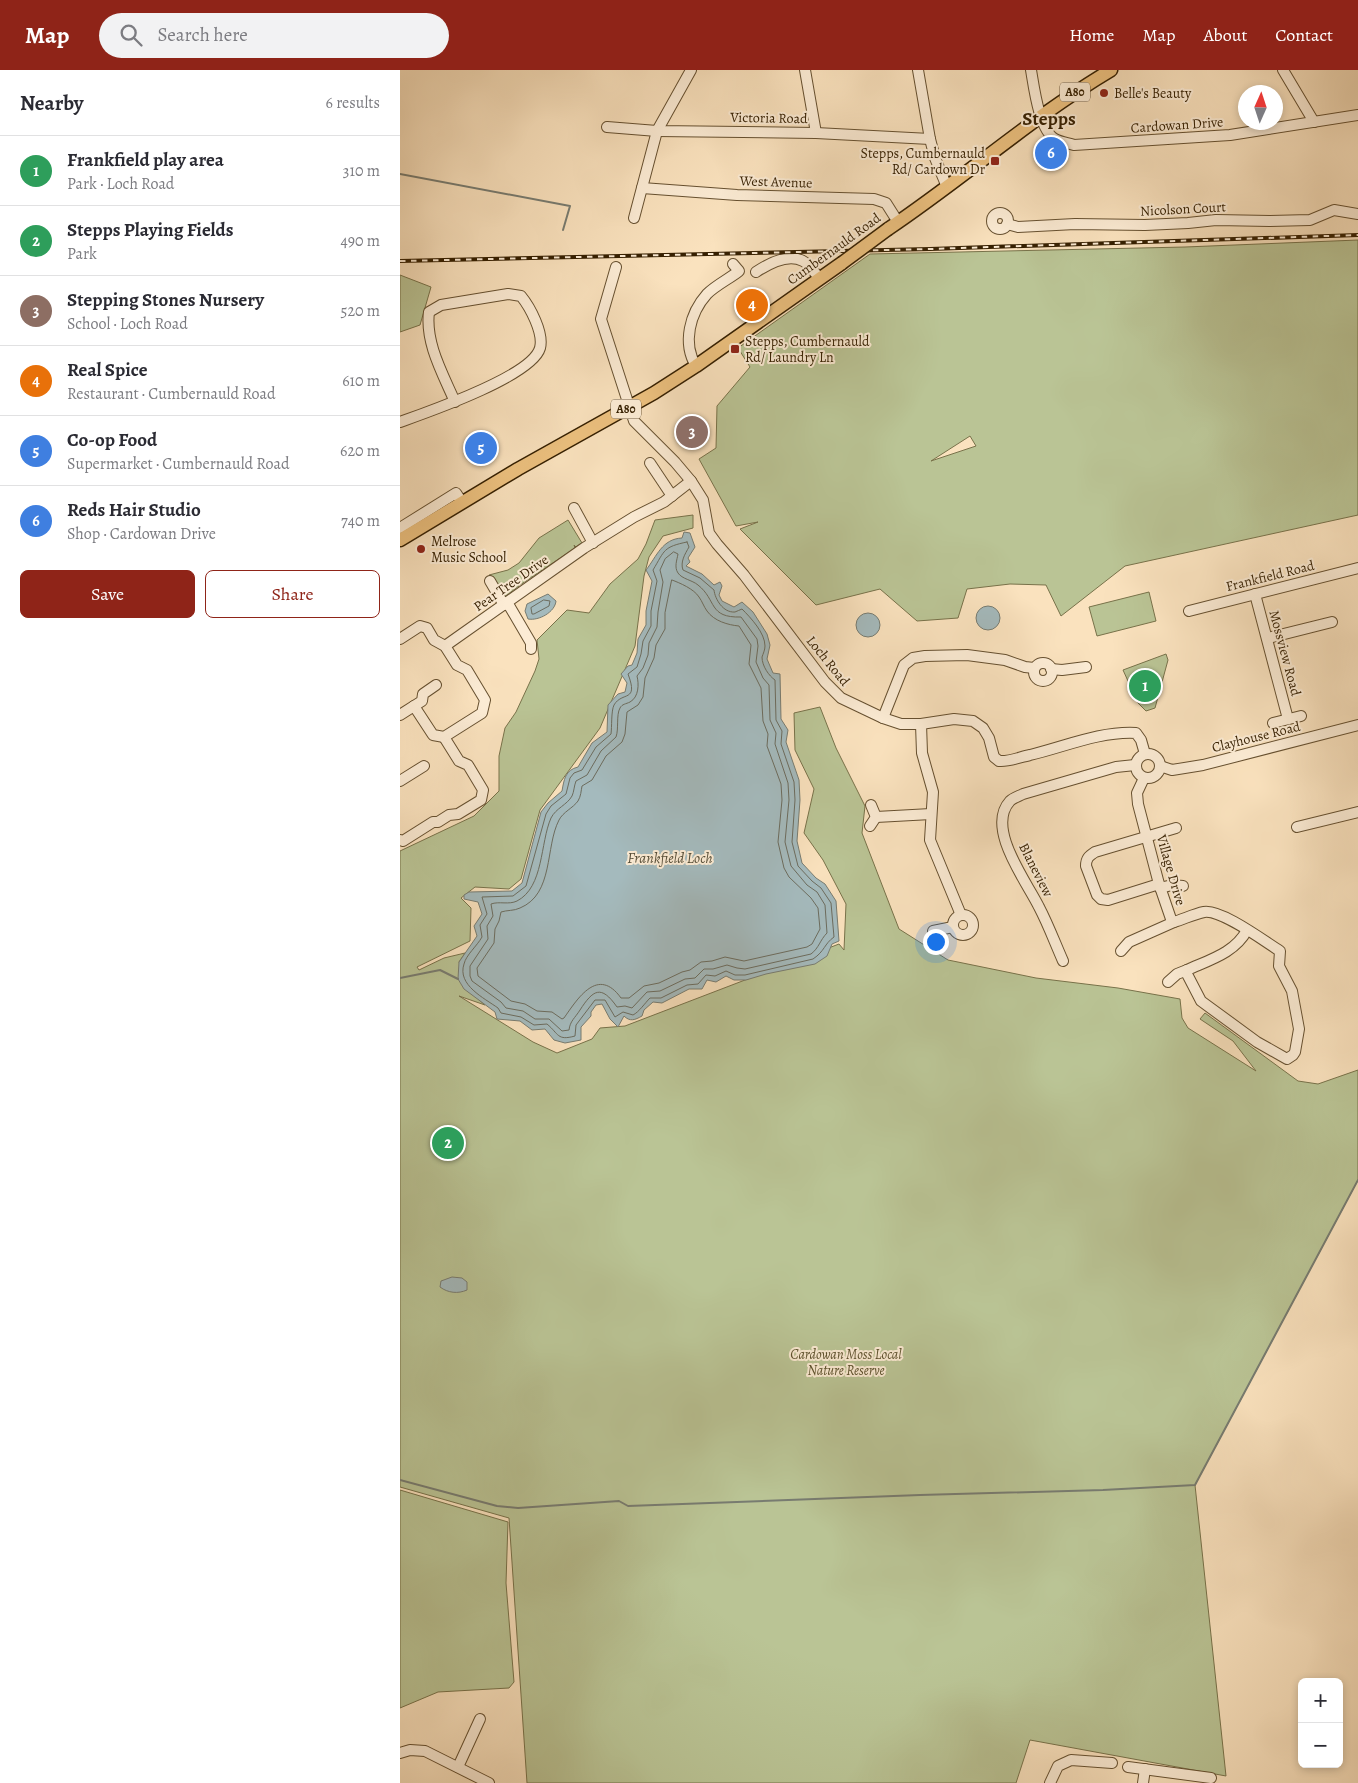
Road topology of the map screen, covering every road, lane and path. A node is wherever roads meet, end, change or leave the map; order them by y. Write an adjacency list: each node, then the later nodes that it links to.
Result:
1 (690, 70): 11 (street)
2 (805, 70): 12 (street)
3 (918, 70): 13 (street)
4 (1031, 70): 8 (street, Cardowan Drive)
5 (1111, 70): 8 (main road, Cumbernauld Road / A80)
6 (1283, 70): 9 (street)
7 (1358, 115): 9 (street, Cardowan Drive)
8 (1042, 116): 9 (street, Cardowan Drive); 14 (main road, Cumbernauld Road / A80)
9 (1314, 122)
10 (607, 128): 11 (street, Victoria Road)
11 (657, 131): 12 (street, Victoria Road); 15 (street)
12 (816, 133): 13 (street, Victoria Road)
13 (930, 139): 14 (street)
14 (947, 187): 19 (main road, Cumbernauld Road / A80)
15 (642, 188): 17 (street); 19 (street, West Avenue)
16 (1358, 214): 18 (street, Nicolson Court)
17 (634, 218)
18 (1008, 224)
19 (892, 226): 23 (main road, Cumbernauld Road / A80, bridge)
20 (733, 264): 24 (street)
21 (616, 268): 26 (street, Loch Road)
22 (756, 272): 23 (street)
23 (820, 279): 24 (main road, Cumbernauld Road / A80)
24 (696, 366): 26 (main road, Cumbernauld Road / A80)
25 (455, 402): 25 (street); 27 (street)
26 (629, 406): 29 (street, Loch Road); 31 (main road, Cumbernauld Road / A80)
27 (400, 422)
28 (650, 463): 30 (street)
29 (691, 481): 30 (street, Pear Tree Drive); 53 (street, Loch Road)
30 (672, 496): 35 (street, Pear Tree Drive)
31 (462, 502): 33 (street); 34 (main road, Cumbernauld Road / A80)
32 (574, 508): 35 (street)
33 (400, 528)
34 (400, 540)
35 (594, 543): 39 (street, Pear Tree Drive)
36 (1358, 568): 38 (street, Frankfield Road)
37 (490, 581): 39 (street)
38 (1255, 594): 40 (street, Frankfield Road); 42 (street, Mossview Road)
39 (506, 603): 44 (street, Pear Tree Drive); 45 (street)
40 (1189, 611)
41 (1332, 622): 42 (street)
42 (1268, 638): 54 (street, Mossview Road)
43 (400, 639): 44 (street)
44 (445, 646): 58 (street)
45 (531, 649)
46 (1086, 667): 48 (street)
47 (1034, 668): 48 (street); 48 (street); 53 (street)
48 (1051, 669)
49 (436, 685): 50 (street)
50 (414, 706): 51 (street); 58 (street)
51 (400, 714)
52 (1301, 716): 54 (street)
53 (883, 718): 56 (street, Loch Road)
54 (1288, 719): 55 (street)
55 (1273, 723)
56 (921, 724): 59 (street, Loch Road); 67 (street)
57 (1358, 726): 62 (street, Clayhouse Road)
58 (444, 737): 73 (street)
59 (1145, 754): 60 (street); 62 (street)
60 (1135, 765): 63 (street); 82 (street, Blaneview)
61 (424, 766): 64 (street)
62 (1160, 766): 63 (street)
63 (1144, 778): 72 (street, Village Drive)
64 (400, 781)
65 (871, 805): 68 (street)
66 (1358, 812): 70 (street)
67 (931, 814): 68 (street); 76 (street)
68 (876, 817): 69 (street)
69 (870, 826)
70 (1297, 827)
71 (1176, 828): 72 (street)
72 (1146, 836): 74 (street, Village Drive); 74 (street)
73 (400, 840)
74 (1159, 886): 75 (street); 77 (street, Village Drive)
75 (1183, 886)
76 (961, 915): 78 (street); 78 (street)
77 (1174, 922): 79 (street, Village Drive); 81 (street)
78 (953, 927): 80 (street)
79 (1247, 930): 83 (street); 83 (street, Village Drive)
80 (933, 931)
81 (1121, 951)
82 (1062, 961)
83 (1187, 970): 84 (street)
84 (1168, 982)
85 (480, 1719): 88 (street)
86 (400, 1753): 88 (street)
87 (1112, 1763): 93 (street)
88 (458, 1767): 92 (street)
89 (1128, 1767): 90 (street)
90 (1145, 1769): 91 (street); 94 (street)
91 (1212, 1778)
92 (488, 1783)
93 (1050, 1783)
94 (1143, 1783)

